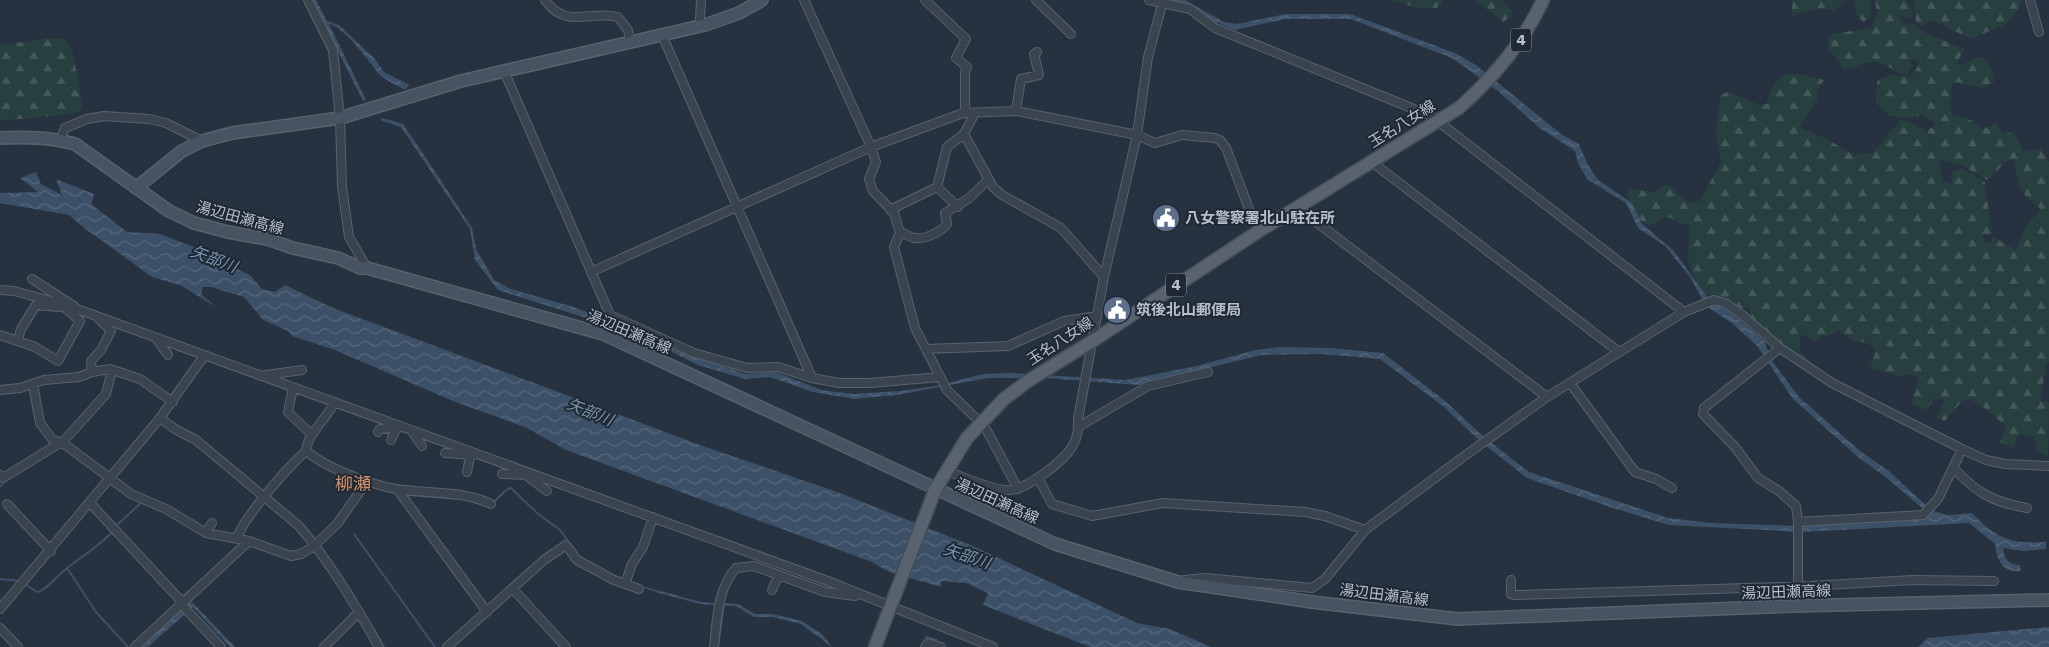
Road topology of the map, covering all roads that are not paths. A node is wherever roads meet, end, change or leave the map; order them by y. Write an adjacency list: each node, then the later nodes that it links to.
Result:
1 (308, 0): 22 (street)
2 (545, 0): 16 (street)
3 (701, 0): 12 (street)
4 (762, 0): 15 (main road)
5 (804, 0): 29 (street)
6 (925, 0): 20 (street)
7 (1036, 0): 14 (street)
8 (1149, 0): 11 (street)
9 (1543, 0): 23 (main road, 玉名八女線 / 4)
10 (2030, 0): 13 (street)
11 (1162, 2): 23 (street); 25 (street)
12 (700, 21)
13 (2039, 32)
14 (1071, 34)
15 (662, 35): 16 (main road); 35 (street)
16 (630, 42): 18 (main road)
17 (1037, 52): 19 (street)
18 (504, 71): 22 (main road); 41 (street)
19 (1016, 111): 21 (street); 25 (street)
20 (965, 113): 21 (street); 29 (street)
21 (975, 113): 24 (street)
22 (340, 118): 28 (main road); 40 (street)
23 (1437, 122): 30 (main road, 玉名八女線 / 4); 47 (street)
24 (964, 134): 31 (street); 32 (street)
25 (1137, 135): 38 (street); 42 (street)
26 (0, 138): 27 (main road, 湯辺田瀬高線)
27 (60, 140): 28 (street); 33 (main road, 湯辺田瀬高線)
28 (202, 141): 33 (main road)
29 (871, 148): 35 (street); 37 (street)
30 (1372, 162): 36 (main road, 玉名八女線 / 4); 56 (street)
31 (989, 179): 34 (street); 42 (street)
32 (937, 187): 34 (street); 37 (street)
33 (136, 188): 40 (main road, 湯辺田瀬高線)
34 (958, 206): 39 (street)
35 (737, 207): 41 (street); 64 (street)
36 (1299, 209): 38 (main road, 玉名八女線 / 4); 70 (street)
37 (890, 210): 39 (street)
38 (1262, 230): 53 (main road, 玉名八女線 / 4)
39 (900, 232): 55 (street)
40 (367, 268): 103 (main road, 湯辺田瀬高線)
41 (591, 272): 64 (street)
42 (1104, 277): 49 (street)
43 (32, 279): 46 (street)
44 (0, 290): 45 (street)
45 (62, 305): 46 (street); 52 (street); 52 (street)
46 (77, 309): 48 (street)
47 (1684, 312): 54 (street); 56 (street)
48 (96, 316): 51 (street); 61 (street)
49 (1097, 316): 53 (street); 55 (street)
50 (0, 335): 52 (street)
51 (156, 338): 57 (street); 58 (street)
52 (18, 340)
53 (1091, 342): 74 (main road, 玉名八女線 / 4); 75 (street)
54 (1780, 348): 83 (street); 111 (street)
55 (926, 349): 65 (street)
56 (1619, 352): 66 (street)
57 (168, 355)
58 (204, 356): 63 (street); 71 (street)
59 (112, 370): 61 (street); 71 (street); 81 (street)
60 (302, 370): 63 (street)
61 (92, 372): 67 (street)
62 (1208, 372): 75 (street)
63 (260, 376): 68 (street)
64 (812, 378): 65 (street)
65 (944, 383): 74 (street)
66 (1570, 383): 70 (street); 99 (street)
67 (33, 384): 69 (street); 81 (street)
68 (293, 388): 72 (street); 79 (street)
69 (0, 390)
70 (1547, 397): 112 (street)
71 (173, 402): 73 (street)
72 (335, 402): 76 (street); 79 (street)
73 (160, 418): 94 (street); 104 (street)
74 (981, 422): 90 (main road, 玉名八女線 / 4); 101 (street)
75 (1078, 427): 95 (street)
76 (399, 428): 77 (street); 78 (street); 80 (street)
77 (411, 430): 82 (street); 86 (street)
78 (378, 432)
79 (311, 434): 84 (street)
80 (391, 440)
81 (60, 443): 92 (street); 94 (street)
82 (422, 446)
83 (1962, 449): 87 (street); 88 (street)
84 (306, 451): 96 (street); 97 (street)
85 (445, 453): 86 (street)
86 (471, 453): 89 (street); 93 (street)
87 (2049, 466)
88 (1953, 467): 108 (street); 111 (street)
89 (467, 472)
90 (946, 472): 101 (street); 103 (main road, 玉名八女線 / 4)
91 (502, 474): 93 (street)
92 (0, 475)
93 (529, 475): 102 (street); 109 (street)
94 (112, 477): 106 (street); 113 (street)
95 (1038, 478): 101 (street); 112 (street)
96 (280, 479): 98 (street); 104 (street)
97 (368, 480): 100 (street); 116 (street)
98 (287, 486)
99 (1672, 488)
100 (397, 489): 107 (street); 133 (street)
101 (1018, 489)
102 (547, 491)
103 (934, 494): 120 (main road, 湯辺田瀬高線); 129 (main road, 玉名八女線 / 4)
104 (265, 498): 114 (street); 116 (street)
105 (7, 504): 117 (street)
106 (90, 504): 117 (street); 130 (street)
107 (491, 504)
108 (2027, 508)
109 (653, 517): 122 (street); 127 (street)
110 (212, 523): 113 (street)
111 (1798, 526): 123 (street)
112 (1365, 530): 120 (street)
113 (206, 533): 114 (street)
114 (237, 538): 115 (street)
115 (249, 541): 116 (street); 130 (street)
116 (314, 546): 132 (street)
117 (51, 551): 131 (street)
118 (778, 575): 126 (street); 127 (street); 142 (street)
119 (1510, 580): 123 (street)
120 (1178, 582): 128 (main road, 湯辺田瀬高線)
121 (1994, 582): 123 (street)
122 (625, 584): 124 (street); 125 (street)
123 (1798, 586)
124 (513, 589): 133 (street); 141 (street)
125 (639, 589)
126 (772, 590)
127 (874, 599): 129 (street)
128 (2049, 600)
129 (891, 604): 143 (main road, 玉名八女線 / 4); 146 (street)
130 (184, 606): 137 (street); 138 (street)
131 (0, 609)
132 (359, 612): 135 (street); 139 (street)
133 (487, 612): 140 (street)
134 (0, 628): 136 (street)
135 (326, 646)
136 (18, 647)
137 (135, 647)
138 (221, 647)
139 (380, 647)
140 (447, 647)
141 (566, 647)
142 (714, 647)
143 (875, 647)
144 (925, 647): 145 (street)
145 (941, 647)
146 (993, 647)

